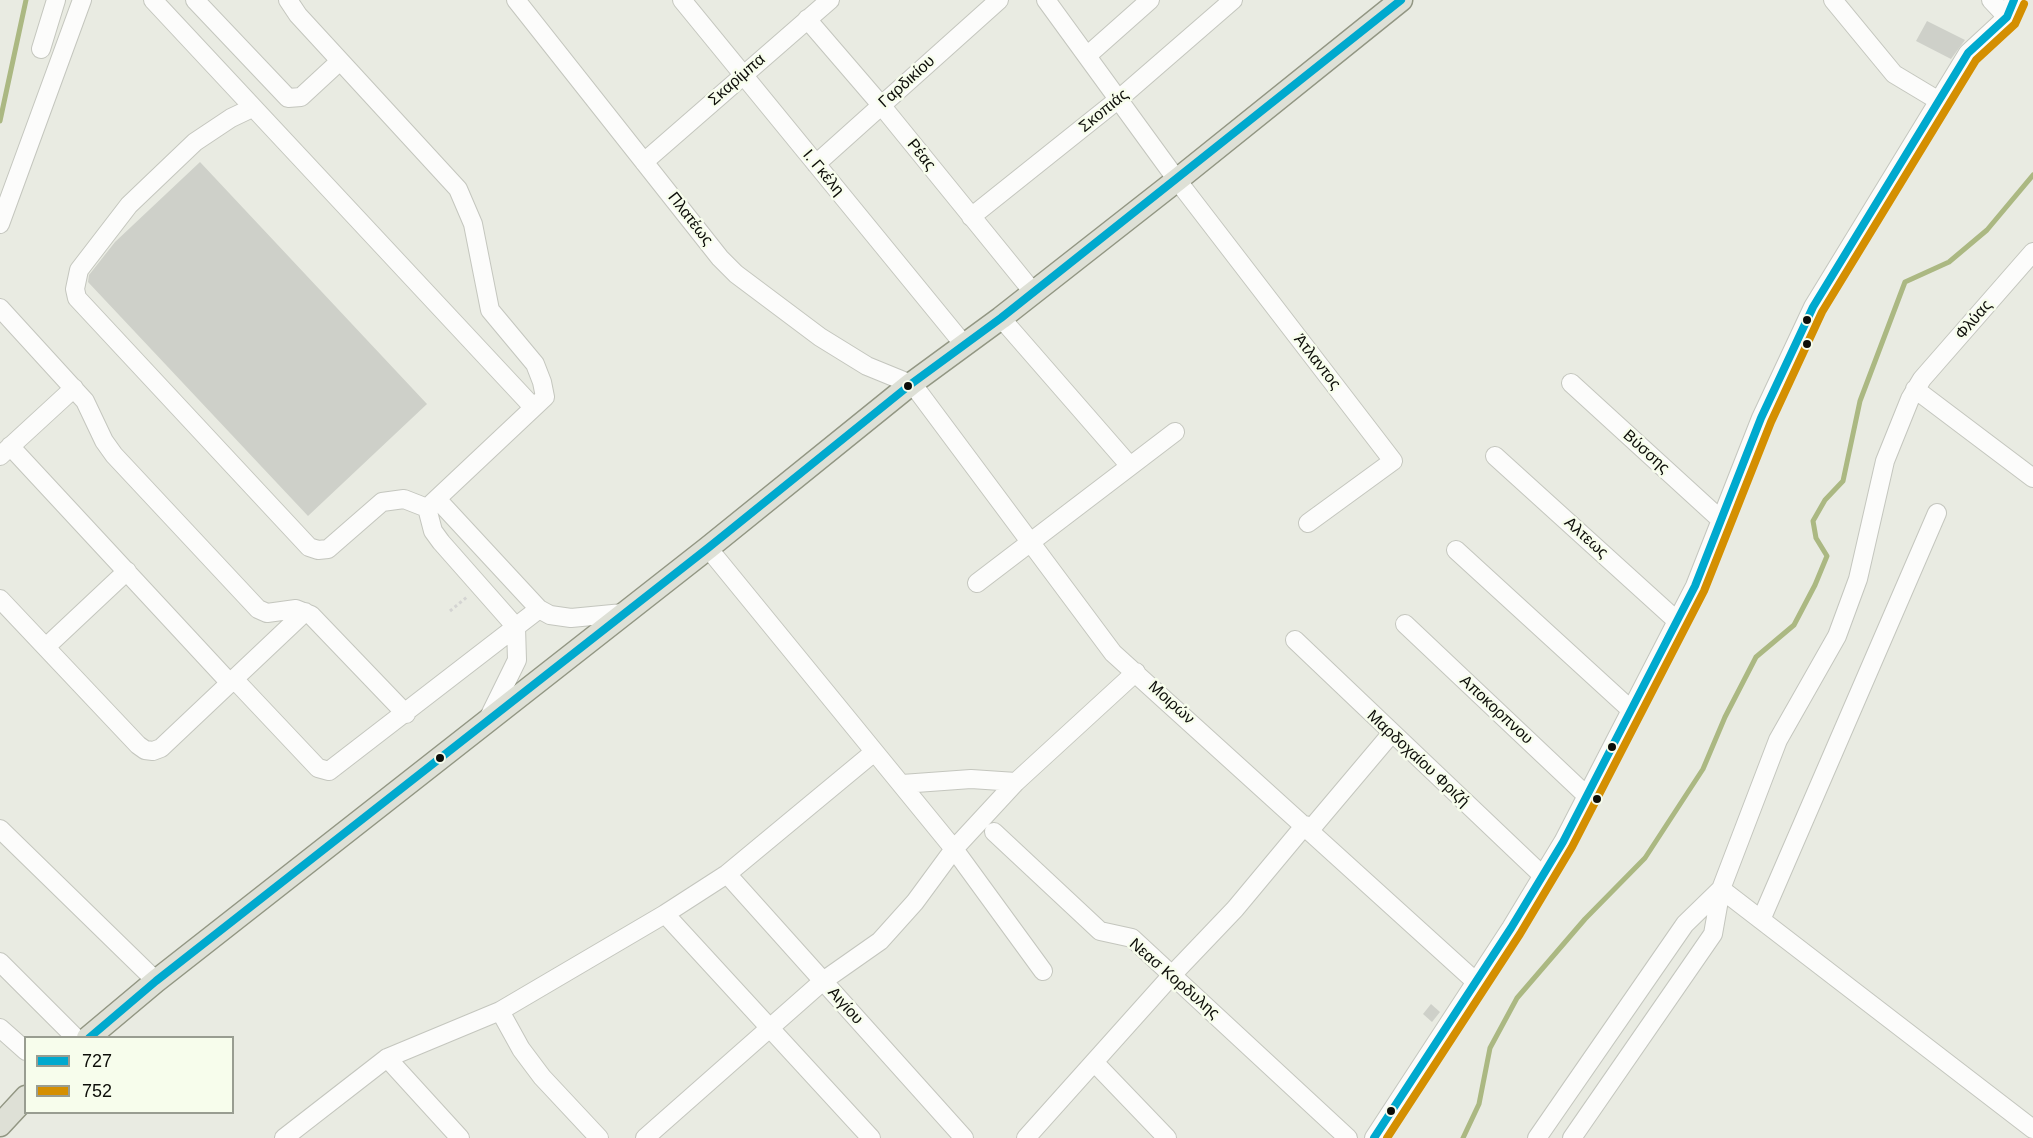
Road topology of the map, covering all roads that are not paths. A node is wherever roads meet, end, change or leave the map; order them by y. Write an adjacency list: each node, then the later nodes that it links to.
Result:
1 (56, 0): 20 (street)
2 (82, 0): 19 (street)
3 (90, 0): 19 (street)
4 (153, 0): 27 (street)
5 (195, 0): 22 (street)
6 (288, 0): 22 (street)
7 (516, 0): 28 (street, Πλατέως)
8 (682, 0): 23 (street, Ι. Γκέλη)
9 (830, 0): 18 (street, Σκαρίμπα)
10 (999, 0): 26 (street, Γαρδικίου)
11 (1047, 0): 21 (street)
12 (1150, 0): 21 (street)
13 (1233, 0): 24 (street, Σκοπιάς)
14 (1401, 0): 30 (main road)
15 (1833, 0): 25 (street)
16 (1991, 0): 17 (street)
17 (2011, 8): 25 (street)
18 (807, 19): 23 (street, Σκαρίμπα); 26 (street, Ρέας)
19 (74, 21): 32 (street)
20 (41, 49)
21 (1088, 55): 24 (street)
22 (340, 61): 42 (street)
23 (742, 75): 28 (street, Σκαρίμπα); 29 (street, Ι. Γκέλη)
24 (1120, 98): 30 (street); 31 (street, Σκοπιάς)
25 (1939, 100): 50 (street)
26 (881, 105): 29 (street, Γαρδικίου); 31 (street, Ρέας)
27 (252, 108): 42 (street); 48 (street)
28 (644, 162): 39 (street, Πλατέως)
29 (816, 164): 37 (street, Ι. Γκέλη)
30 (1177, 180): 34 (main road); 51 (street, Άτλαντος)
31 (971, 217): 34 (street, Ρέας)
32 (0, 224)
33 (2033, 252): 41 (street, Φλύας)
34 (1034, 292): 36 (main road)
35 (0, 308): 40 (street)
36 (1001, 318): 37 (main road); 46 (street)
37 (965, 346): 39 (main road)
38 (1571, 383): 50 (street, Βύσσης)
39 (911, 384): 52 (street, Μοιρών); 53 (main road)
40 (74, 388): 44 (street); 59 (street)
41 (1915, 389): 47 (street); 82 (street, Φλύας)
42 (533, 407): 48 (street)
43 (1175, 432): 46 (street)
44 (4, 448): 55 (street)
45 (1495, 456): 61 (street, Αλτεως)
46 (1130, 466): 52 (street)
47 (2033, 478)
48 (432, 504): 58 (street); 63 (street)
49 (1937, 513): 84 (street)
50 (1721, 520): 61 (street)
51 (1308, 523)
52 (1031, 542): 56 (street); 66 (street, Μοιρών)
53 (708, 548): 60 (main road); 72 (street)
54 (1456, 550): 68 (street)
55 (127, 572): 65 (street); 67 (street)
56 (977, 583)
57 (0, 599): 65 (street)
58 (539, 609): 60 (street); 63 (street)
59 (305, 612): 67 (street); 69 (street)
60 (623, 613): 70 (main road)
61 (1677, 621): 68 (street)
62 (1405, 624): 75 (street, Αποκορπνου)
63 (516, 627): 69 (street); 70 (street)
64 (1295, 640): 71 (street, Μαρδοχαίου Φριζή)
65 (46, 647): 67 (street)
66 (1136, 672): 73 (street); 76 (street, Μοιρών)
67 (232, 681): 69 (street)
68 (1631, 710): 75 (street)
69 (406, 714)
70 (488, 721): 88 (main road)
71 (1391, 734): 76 (street); 81 (street, Μαρδοχαίου Φριζή)
72 (873, 753): 74 (street); 80 (street)
73 (1016, 782): 74 (street); 79 (street)
74 (902, 784): 79 (street)
75 (1587, 796): 81 (street)
76 (1307, 827): 87 (street); 90 (street, Μοιρών)
77 (0, 829): 88 (street)
78 (994, 832): 87 (street, Νεασ Κορδυλης)
79 (954, 849): 86 (street); 89 (street)
80 (726, 874): 83 (street); 89 (street, Αιγίου)
81 (1543, 876): 90 (street)
82 (1721, 890): 84 (street); 112 (street); 113 (street, Φλύας)
83 (665, 914): 91 (street); 92 (street)
84 (1761, 920): 101 (street)
85 (0, 962): 94 (street)
86 (1043, 971)
87 (1172, 975): 98 (street); 110 (street, Νεασ Κορδυλης)
88 (156, 981): 95 (main road)
89 (823, 981): 92 (street); 107 (street, Αιγίου)
90 (1476, 982): 111 (street)
91 (500, 1011): 97 (street); 104 (street)
92 (772, 1027): 105 (street); 106 (street)
93 (0, 1028): 96 (street)
94 (74, 1036)
95 (90, 1036)
96 (24, 1050)
97 (387, 1058): 102 (street); 103 (street)
98 (1094, 1062): 108 (street); 109 (street)
99 (24, 1098): 100 (main road)
100 (0, 1125)
101 (2033, 1129)
102 (284, 1138)
103 (460, 1138)
104 (599, 1138)
105 (645, 1138)
106 (871, 1138)
107 (964, 1138)
108 (1026, 1138)
109 (1167, 1138)
110 (1348, 1138)
111 (1374, 1138)
112 (1537, 1138)
113 (1572, 1138)

